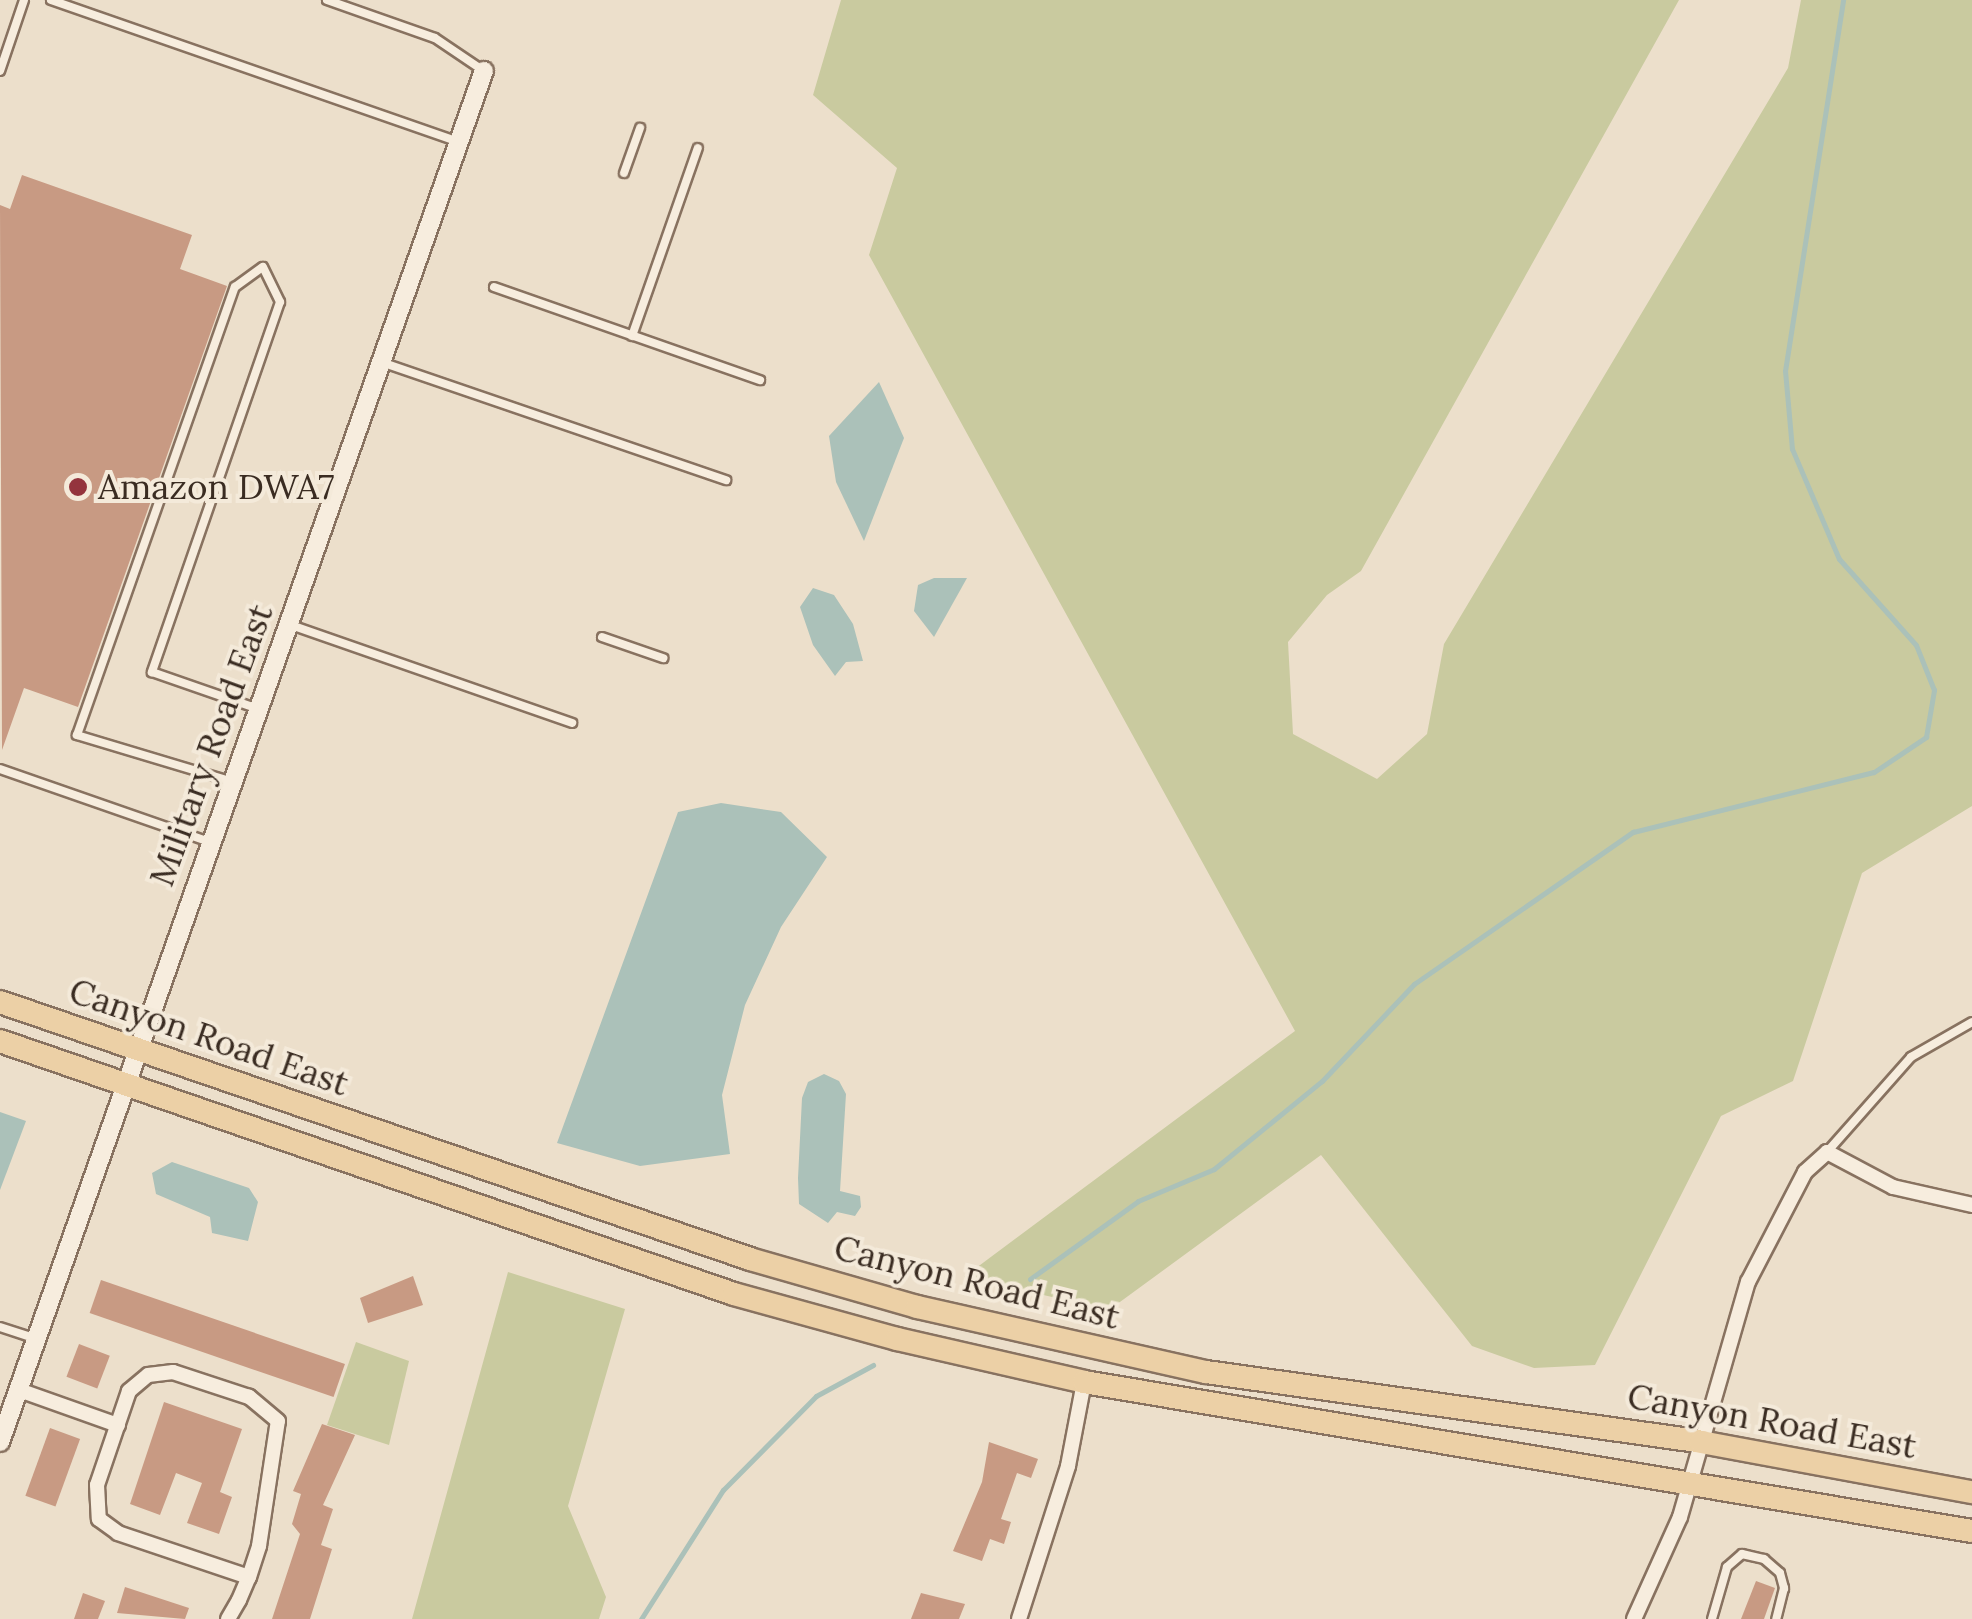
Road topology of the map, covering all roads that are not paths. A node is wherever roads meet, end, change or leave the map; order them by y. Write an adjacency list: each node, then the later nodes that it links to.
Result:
1 (24, 0): 4 (lane)
2 (51, 0): 7 (lane)
3 (327, 0): 5 (lane)
4 (0, 71)
5 (484, 71): 7 (street, Military Road East)
6 (640, 128): 9 (lane)
7 (460, 142): 12 (street, Military Road East)
8 (698, 148): 11 (lane)
9 (624, 173)
10 (494, 287): 11 (lane)
11 (632, 336): 13 (lane)
12 (381, 362): 14 (lane); 15 (street, Military Road East)
13 (760, 380)
14 (726, 480)
15 (288, 624): 18 (street, Military Road East); 19 (lane)
16 (602, 637): 17 (lane)
17 (664, 658)
18 (258, 708): 21 (street, Military Road East); 21 (lane)
19 (572, 724)
20 (0, 768): 22 (lane)
21 (232, 782): 22 (street, Military Road East)
22 (210, 842): 26 (street, Military Road East)
23 (0, 1002): 26 (main road, Canyon Road East)
24 (1972, 1022): 28 (lane)
25 (0, 1041): 27 (main road, Canyon Road East)
26 (137, 1049): 27 (street, Military Road East); 32 (main road, Canyon Road East)
27 (124, 1084): 31 (street, Military Road East); 33 (main road, Canyon Road East)
28 (1827, 1152): 29 (street); 37 (street)
29 (1972, 1205)
30 (0, 1327): 31 (lane)
31 (36, 1339): 34 (street, Military Road East)
32 (1206, 1372): 33 (main road); 37 (main road, Canyon Road East)
33 (1084, 1382): 38 (main road, Canyon Road East); 43 (street)
34 (19, 1390): 35 (street); 36 (street, Military Road East)
35 (118, 1425): 41 (street); 41 (street)
36 (0, 1442)
37 (1701, 1442): 38 (street); 39 (main road, Canyon Road East)
38 (1690, 1482): 40 (main road, Canyon Road East); 44 (street)
39 (1972, 1492)
40 (1972, 1531)
41 (249, 1576): 42 (street)
42 (228, 1619)
43 (1019, 1619)
44 (1634, 1619)
45 (1712, 1619): 46 (lane)
46 (1776, 1619)

